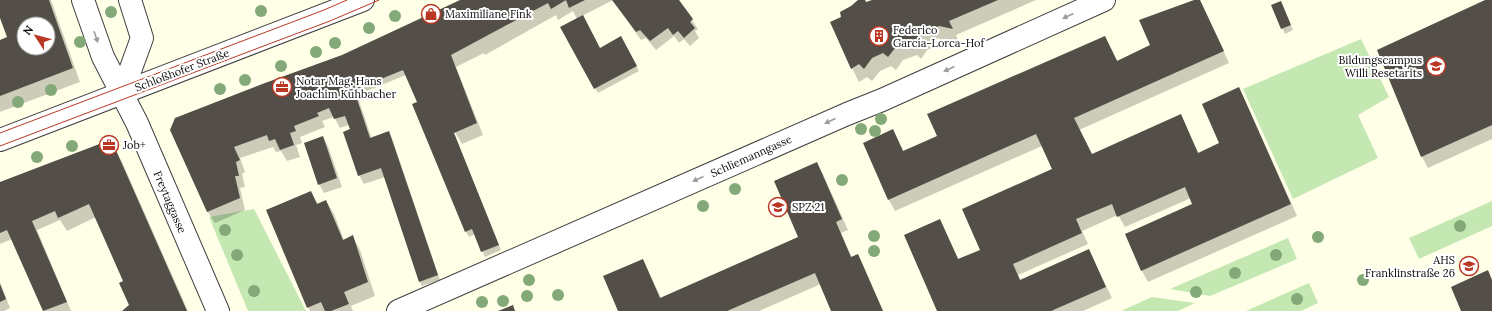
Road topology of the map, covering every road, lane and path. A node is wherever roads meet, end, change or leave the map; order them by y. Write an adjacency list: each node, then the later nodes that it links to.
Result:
1 (83, 0): 5 (street, Freytaggasse, one-way to 5)
2 (130, 0): 5 (street)
3 (363, 0): 5 (street, Schloßhofer Straße)
4 (1104, 0): 8 (street, Schliemanngasse, one-way to 8)
5 (122, 93): 6 (street, Schloßhofer Straße); 7 (street, Freytaggasse)
6 (0, 140)
7 (218, 311)
8 (398, 311)

